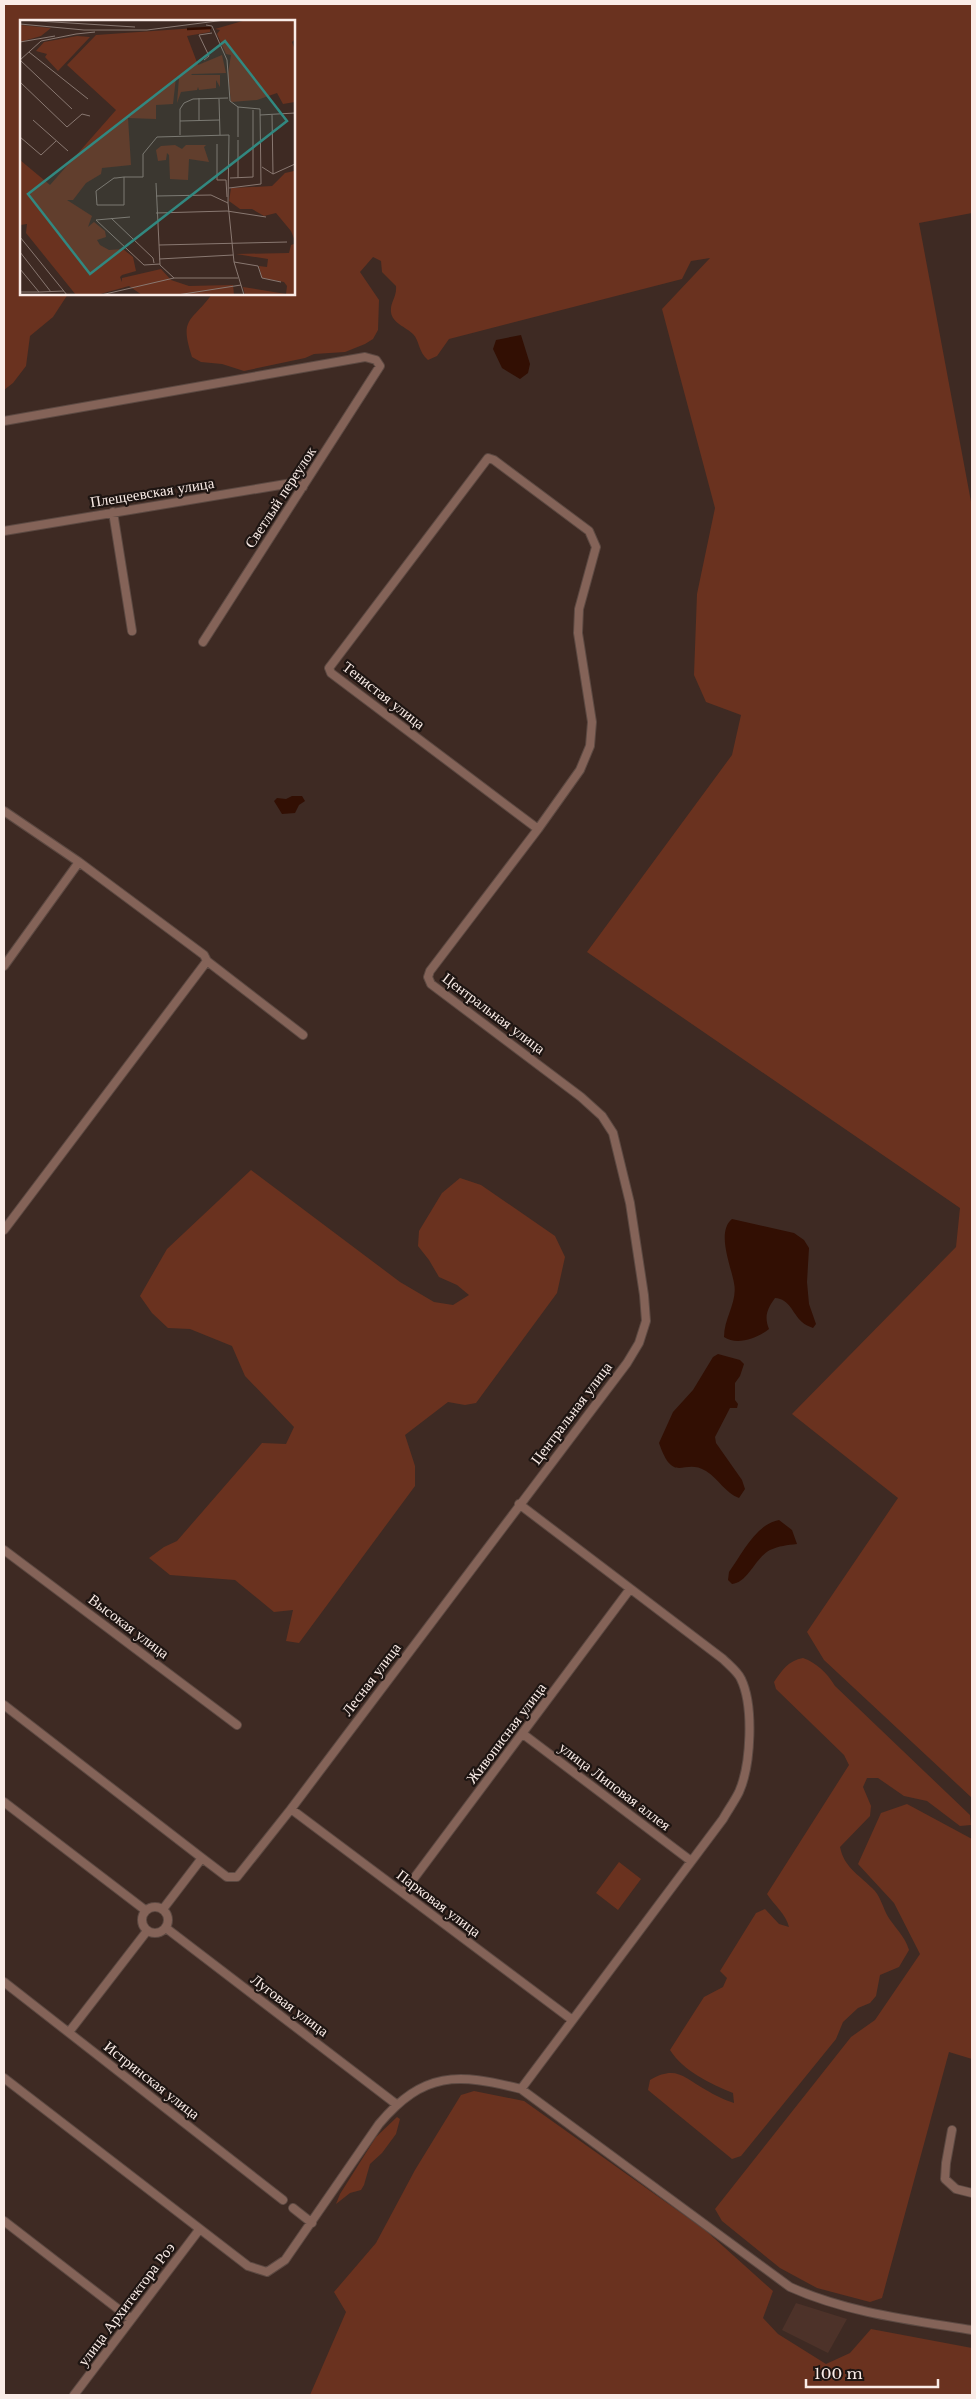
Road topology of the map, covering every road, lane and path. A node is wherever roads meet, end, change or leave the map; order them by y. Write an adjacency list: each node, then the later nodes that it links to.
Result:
1 (4, 421): 3 (street, Светлый переулок)
2 (488, 458): 9 (street, Центральная улица); 9 (street, Тенистая улица)
3 (304, 486): 4 (street, Плещеевская улица); 7 (street, Светлый переулок)
4 (113, 512): 5 (street, Плещеевская улица); 6 (street)
5 (4, 531)
6 (132, 631)
7 (203, 642)
8 (4, 811): 10 (street)
9 (538, 829): 15 (street, Центральная улица)
10 (79, 862): 11 (street); 12 (street)
11 (207, 961): 13 (street); 14 (street)
12 (4, 966)
13 (303, 1035)
14 (4, 1230)
15 (519, 1504): 17 (street); 22 (street, Лесная улица)
16 (4, 1550): 19 (street, Высокая улица)
17 (630, 1589): 20 (street, Живописная улица); 24 (street)
18 (4, 1705): 23 (street)
19 (237, 1725)
20 (523, 1734): 24 (street, улица Липовая аллея); 25 (street, Живописная улица)
21 (4, 1802): 27 (street)
22 (291, 1809): 23 (street, Лесная улица); 25 (street, Парковая улица)
23 (202, 1858): 26 (street)
24 (691, 1861): 31 (street)
25 (403, 1893): 31 (street, Парковая улица)
26 (164, 1909): 27 (street); 28 (street)
27 (145, 1910): 29 (street)
28 (166, 1928): 29 (street); 35 (street, Луговая улица)
29 (147, 1930): 32 (street)
30 (4, 1982): 32 (street, Истринская улица)
31 (571, 2019): 34 (street)
32 (69, 2032): 38 (street, Истринская улица)
33 (4, 2078): 42 (street)
34 (520, 2089): 35 (street); 44 (street)
35 (396, 2104): 41 (street)
36 (952, 2130): 37 (street)
37 (972, 2193)
38 (283, 2200)
39 (293, 2208): 41 (street)
40 (4, 2221): 43 (street)
41 (312, 2223): 42 (street)
42 (200, 2230): 43 (street, улица Архитектора Роэ)
43 (131, 2319): 45 (street, улица Архитектора Роэ)
44 (972, 2330)
45 (74, 2395)

